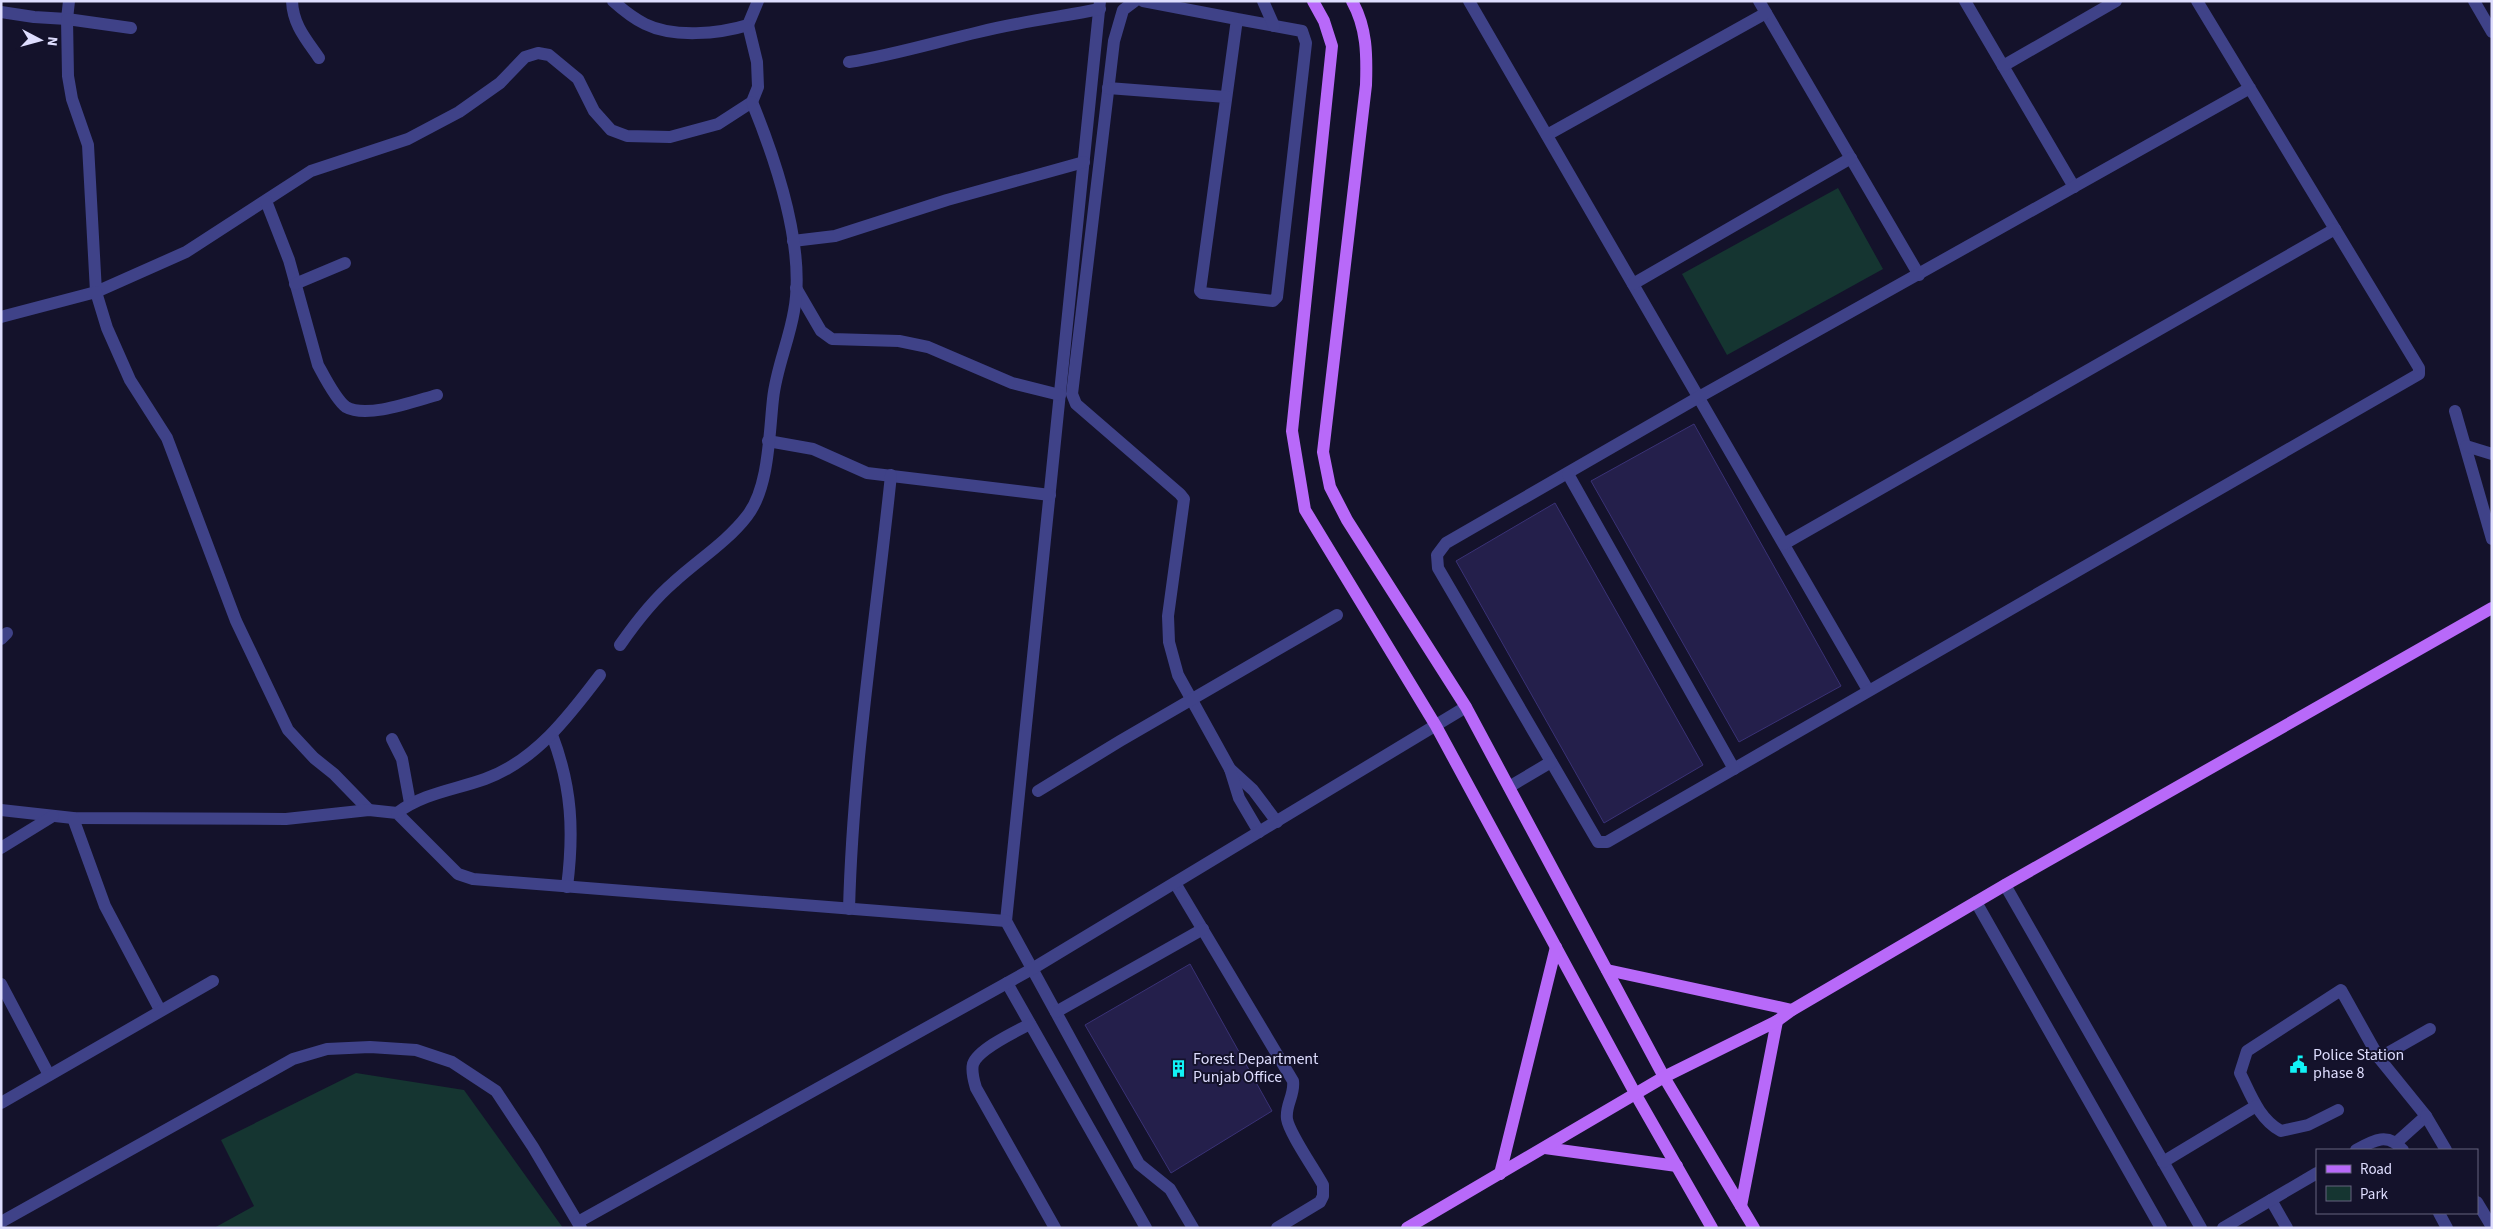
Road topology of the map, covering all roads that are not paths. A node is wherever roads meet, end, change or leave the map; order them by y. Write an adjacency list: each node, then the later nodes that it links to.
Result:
1 (68, 1): 19 (street)
2 (292, 1): 25 (street)
3 (613, 1): 21 (street)
4 (758, 1): 21 (street)
5 (1135, 1): 28 (street)
6 (1143, 1): 20 (street)
7 (1263, 1): 22 (street)
8 (1313, 1): 65 (main road)
9 (1352, 1): 64 (main road)
10 (1469, 1): 32 (street)
11 (1759, 1): 18 (street)
12 (1966, 1): 27 (street)
13 (2116, 1): 27 (street)
14 (2197, 1): 29 (street)
15 (2474, 1): 24 (street)
16 (1100, 5): 26 (street); 34 (street)
17 (1, 12): 19 (street)
18 (1766, 13): 32 (street); 33 (street)
19 (67, 19): 23 (street); 44 (street)
20 (1237, 19): 22 (street); 30 (street)
21 (748, 25): 31 (street)
22 (1274, 26): 30 (street)
23 (131, 28)
24 (2492, 32)
25 (319, 58)
26 (849, 62)
27 (2003, 66): 35 (street)
28 (1108, 88): 30 (street); 63 (street)
29 (2250, 88): 35 (street); 37 (street)
30 (1226, 97)
31 (752, 102): 36 (street); 38 (street)
32 (1547, 135): 42 (street)
33 (1851, 158): 40 (street); 42 (street)
34 (1084, 162): 38 (street); 47 (street)
35 (2074, 187): 40 (street)
36 (266, 201): 41 (street); 44 (street)
37 (2335, 229): 57 (street); 62 (street)
38 (793, 241): 43 (street)
39 (345, 263): 41 (street)
40 (1919, 275): 48 (street)
41 (295, 284): 46 (street)
42 (1633, 284): 48 (street)
43 (796, 288): 47 (street); 50 (street)
44 (96, 292): 45 (street); 75 (street)
45 (1, 317)
46 (437, 395)
47 (1060, 395): 55 (street)
48 (1699, 397): 53 (street); 57 (street)
49 (2455, 412): 51 (street)
50 (768, 441): 54 (street); 60 (street)
51 (2466, 446): 52 (street); 56 (street)
52 (2492, 454)
53 (1568, 474): 68 (street); 70 (street)
54 (891, 475): 55 (street); 86 (street)
55 (1050, 495): 87 (street)
56 (2491, 534)
57 (1784, 544): 62 (street)
58 (2492, 608): 83 (main road)
59 (1337, 615): 63 (street)
60 (620, 645)
61 (600, 676): 66 (street)
62 (1868, 690): 70 (street)
63 (1191, 701): 69 (street); 72 (street)
64 (1466, 707): 65 (street); 71 (main road)
65 (1436, 726): 79 (street); 89 (main road)
66 (552, 735): 73 (street); 84 (street)
67 (392, 739): 73 (street)
68 (1551, 762): 70 (street); 71 (street)
69 (1230, 769): 79 (street); 80 (street)
70 (1734, 769)
71 (1509, 787): 91 (main road)
72 (1038, 791)
73 (410, 802): 76 (street)
74 (1, 810): 77 (street)
75 (369, 810): 76 (street); 78 (street)
76 (397, 813): 84 (street)
77 (52, 816): 78 (street); 81 (street)
78 (73, 818): 95 (street)
79 (1277, 822): 80 (street)
80 (1259, 832): 82 (street)
81 (1, 848)
82 (1175, 883): 88 (street); 90 (street)
83 (2005, 886): 85 (main road); 113 (street)
84 (567, 887): 86 (street)
85 (1976, 902): 96 (main road); 131 (street)
86 (849, 909): 87 (street)
87 (1006, 921): 90 (street)
88 (1203, 929): 97 (street); 127 (street)
89 (1556, 947): 104 (main road); 115 (main road)
90 (1032, 969): 93 (street); 97 (street)
91 (1607, 970): 96 (main road); 103 (main road)
92 (213, 981): 95 (street)
93 (1007, 983): 99 (street); 122 (street)
94 (1, 984): 102 (street)
95 (160, 1010): 102 (street)
96 (1792, 1010): 98 (main road)
97 (1056, 1012): 126 (street)
98 (1777, 1021): 103 (main road); 119 (main road)
99 (1030, 1024): 124 (street); 125 (street)
100 (2430, 1029): 101 (street)
101 (2379, 1058): 106 (street); 108 (street)
102 (49, 1075): 105 (street)
103 (1664, 1077): 104 (main road); 119 (main road)
104 (1636, 1095): 110 (main road); 114 (main road)
105 (1, 1103)
106 (2256, 1106): 107 (street); 113 (street)
107 (2338, 1110)
108 (2426, 1116): 109 (street); 112 (street)
109 (2400, 1146): 111 (street)
110 (1545, 1148): 114 (main road); 115 (main road)
111 (2358, 1149)
112 (2445, 1149)
113 (2163, 1162): 132 (street)
114 (1677, 1166): 129 (main road)
115 (1500, 1174): 128 (main road)
116 (2316, 1174): 117 (street)
117 (2271, 1200): 133 (street); 134 (street)
118 (2478, 1204): 123 (street)
119 (1741, 1206): 130 (main road)
120 (2440, 1214): 135 (street)
121 (1, 1222): 122 (street)
122 (579, 1225)
123 (2492, 1227)
124 (1055, 1228)
125 (1146, 1228)
126 (1193, 1228)
127 (1277, 1228)
128 (1407, 1228)
129 (1712, 1228)
130 (1754, 1228)
131 (2161, 1228)
132 (2200, 1228)
133 (2223, 1228)
134 (2287, 1228)
135 (2447, 1228)

